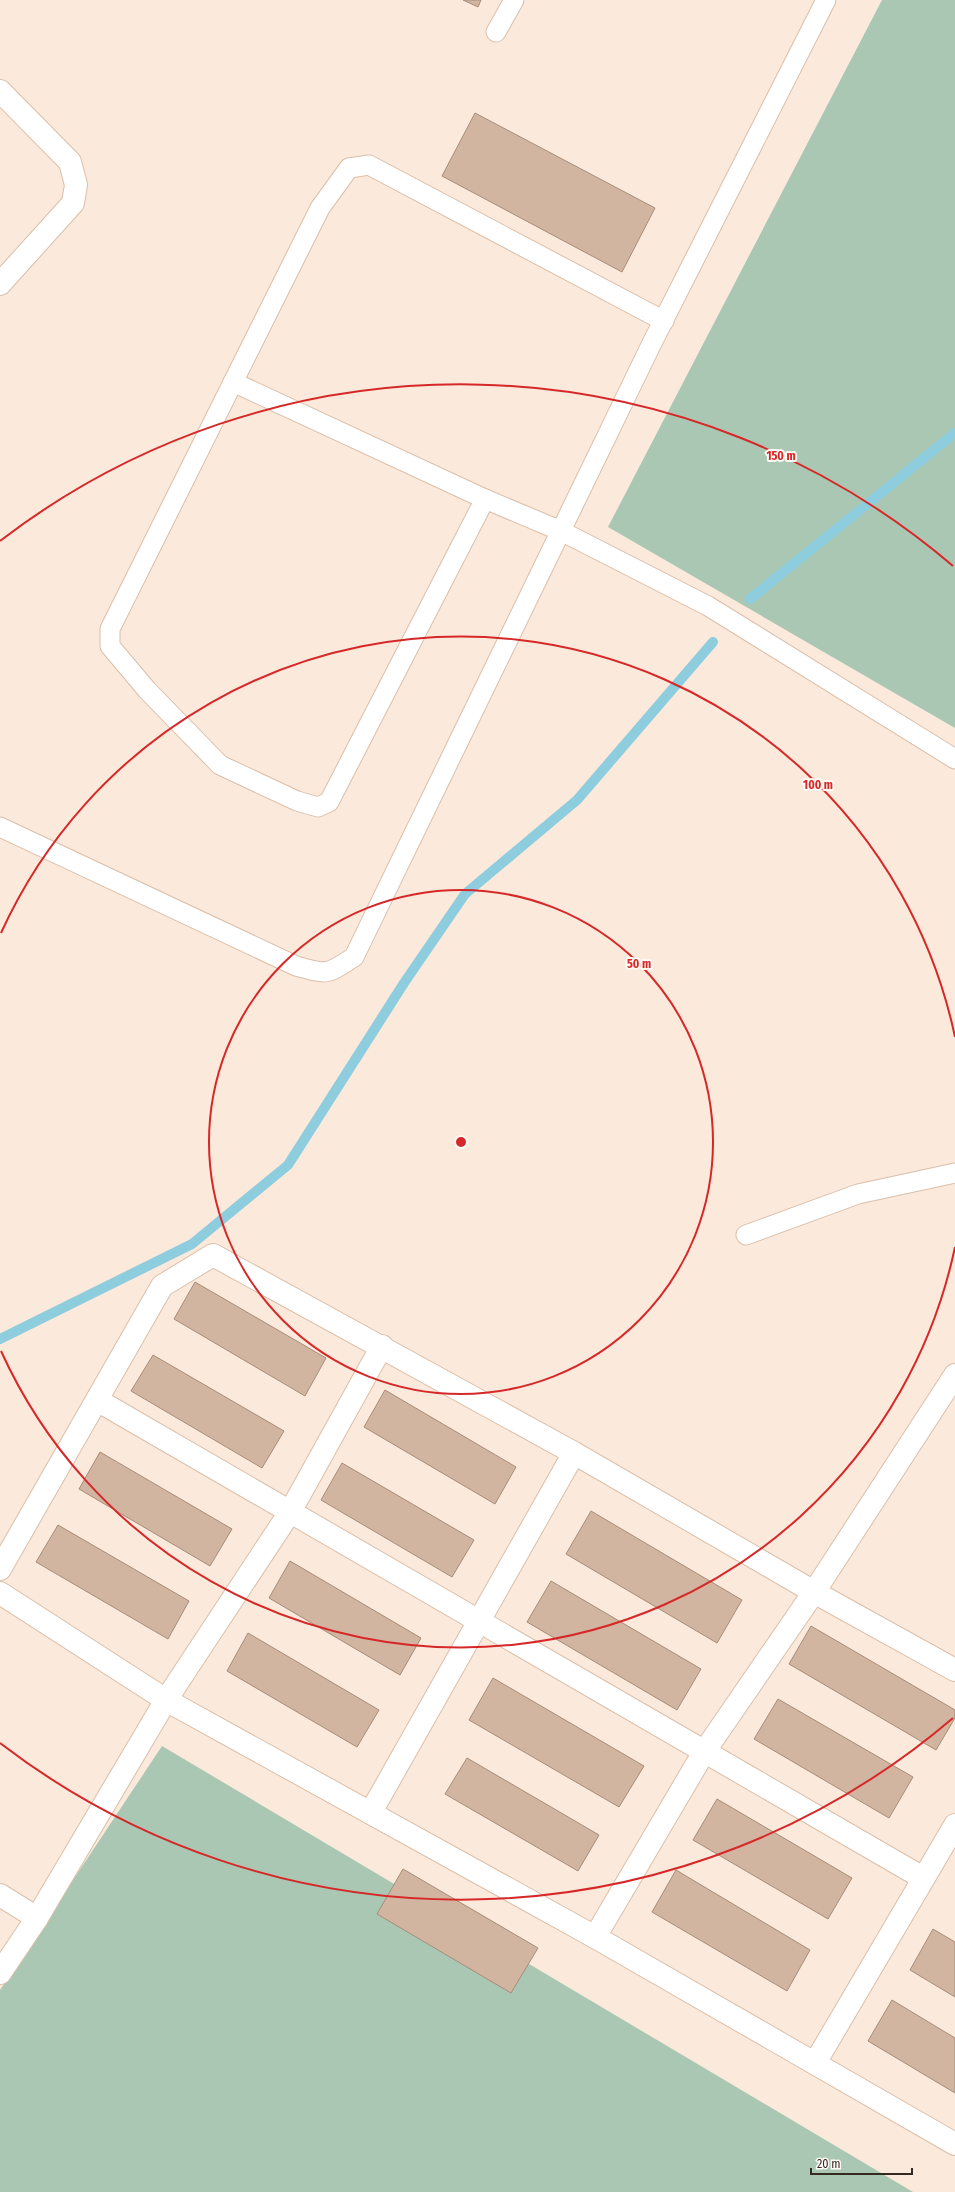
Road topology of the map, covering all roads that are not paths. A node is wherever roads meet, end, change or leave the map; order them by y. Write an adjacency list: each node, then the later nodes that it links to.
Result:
1 (514, 0): 3 (lane)
2 (826, 0): 6 (lane)
3 (496, 32)
4 (0, 91): 5 (street)
5 (0, 284)
6 (664, 321): 7 (lane); 9 (lane)
7 (233, 382): 8 (lane); 8 (lane)
8 (485, 499): 9 (lane)
9 (561, 531): 10 (lane); 11 (lane)
10 (955, 759)
11 (0, 827)
12 (955, 1173): 13 (lane)
13 (746, 1235)
14 (382, 1346): 16 (street); 17 (street); 18 (street)
15 (955, 1375): 20 (street)
16 (97, 1400): 18 (street); 19 (street)
17 (574, 1453): 20 (street); 22 (street)
18 (290, 1512): 22 (street); 24 (street)
19 (0, 1569)
20 (814, 1592): 23 (street); 25 (street)
21 (0, 1593): 24 (street)
22 (478, 1621): 25 (street); 26 (street)
23 (955, 1670)
24 (166, 1700): 26 (street); 30 (street)
25 (704, 1752): 28 (street); 31 (street)
26 (371, 1812): 31 (street)
27 (955, 1825): 28 (street)
28 (922, 1878): 33 (street)
29 (0, 1895): 30 (street)
30 (37, 1918): 32 (street)
31 (595, 1937): 33 (street)
32 (0, 1974)
33 (815, 2063): 34 (street)
34 (955, 2144)

